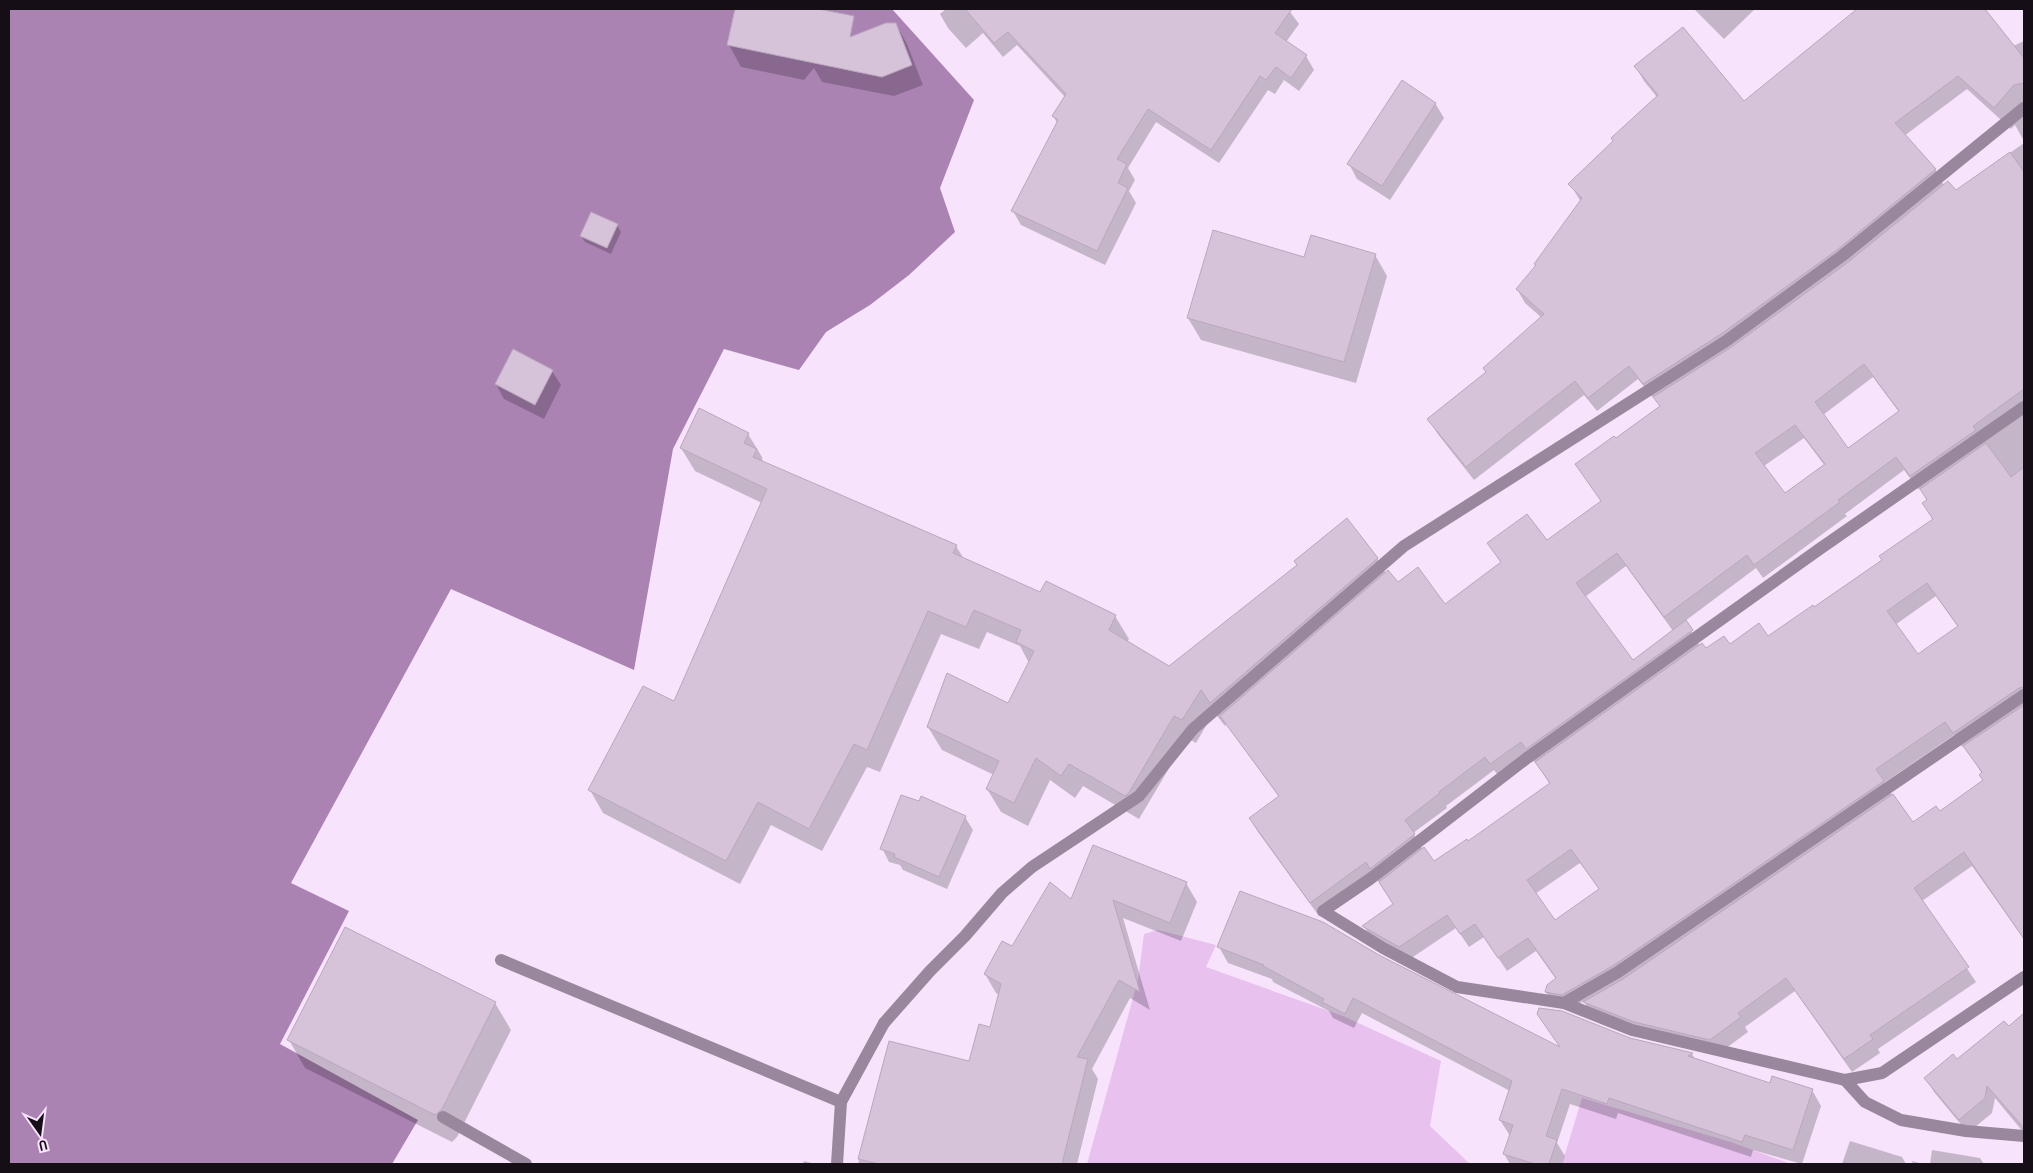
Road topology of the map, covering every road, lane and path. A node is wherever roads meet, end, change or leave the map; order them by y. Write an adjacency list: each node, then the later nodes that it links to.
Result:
1 (2024, 108): 8 (street)
2 (2024, 407): 6 (street)
3 (2024, 695): 6 (street)
4 (502, 960): 8 (street)
5 (2024, 977): 7 (street)
6 (1564, 1004): 7 (street)
7 (1846, 1080): 10 (street)
8 (841, 1102): 12 (street)
9 (444, 1117): 11 (street)
10 (2024, 1136)
11 (526, 1164)
12 (837, 1164)

